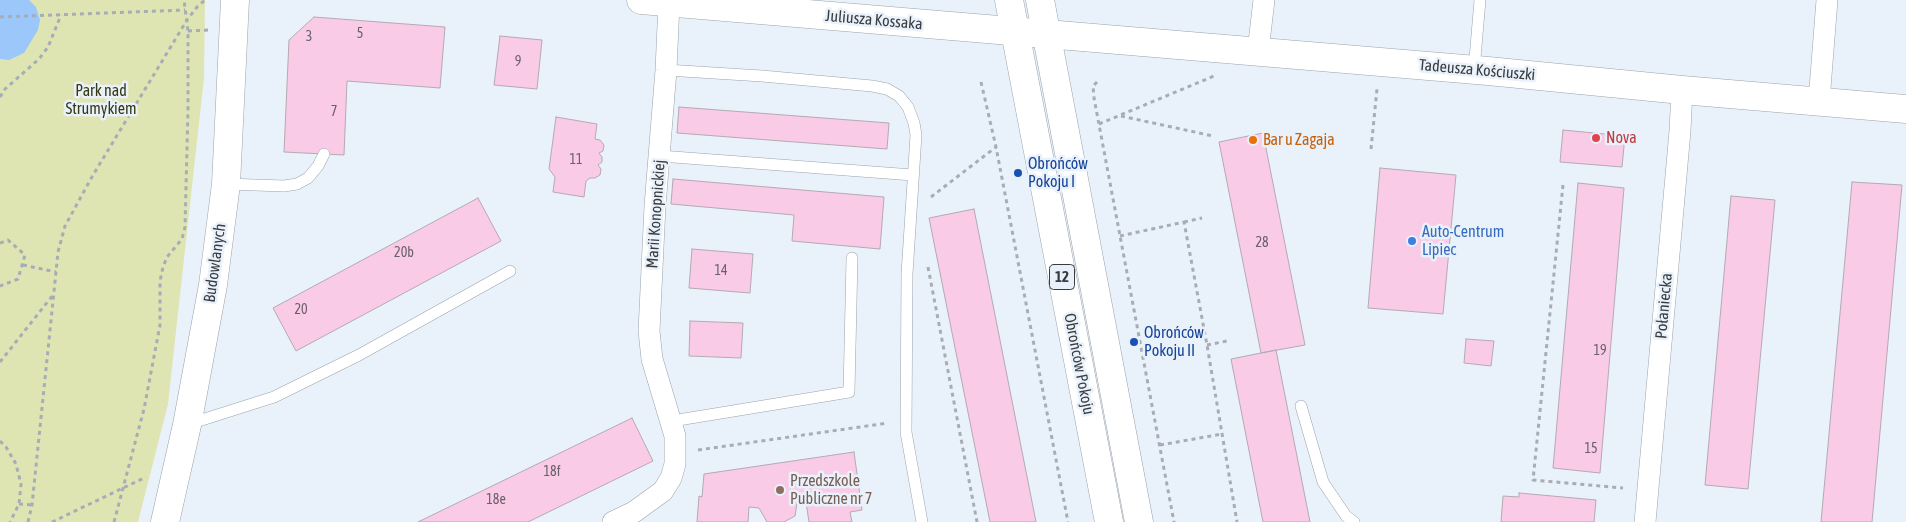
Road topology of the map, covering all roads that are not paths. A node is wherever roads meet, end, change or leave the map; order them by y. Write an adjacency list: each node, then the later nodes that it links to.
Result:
1 (235, 0): 21 (street, Budowlanych)
2 (641, 0): 8 (street, Juliusza Kossaka)
3 (1009, 0): 10 (street, Obrońców Pokoju / 12)
4 (1040, 0): 11 (street, Obrońców Pokoju / 12)
5 (1264, 0): 12 (street)
6 (1480, 0): 14 (lane)
7 (1827, 0): 16 (street)
8 (669, 3): 9 (street, Juliusza Kossaka); 13 (street, Marii Konopnickiej)
9 (763, 5): 10 (street, Juliusza Kossaka)
10 (1015, 31): 11 (street, Juliusza Kossaka); 30 (street, Obrońców Pokoju / 12)
11 (1047, 35): 12 (street, Tadeusza Kościuszki); 31 (street, Obrońców Pokoju / 12)
12 (1258, 51): 14 (street, Tadeusza Kościuszki)
13 (666, 70): 19 (street, Marii Konopnickiej); 20 (lane)
14 (1474, 70): 15 (street, Tadeusza Kościuszki)
15 (1682, 90): 16 (street, Tadeusza Kościuszki); 33 (street, Połaniecka)
16 (1819, 101): 17 (street, Tadeusza Kościuszki)
17 (1906, 109)
18 (324, 154): 21 (lane)
19 (660, 156): 20 (lane); 25 (street, Marii Konopnickiej)
20 (913, 175): 29 (lane)
21 (226, 184): 26 (street, Budowlanych)
22 (852, 258): 25 (lane)
23 (510, 271): 26 (lane)
24 (1301, 406): 32 (lane)
25 (672, 421): 28 (street, Marii Konopnickiej)
26 (188, 425): 27 (street, Budowlanych)
27 (165, 522)
28 (613, 522)
29 (922, 522)
30 (1109, 522)
31 (1139, 522)
32 (1354, 522)
33 (1645, 522)

